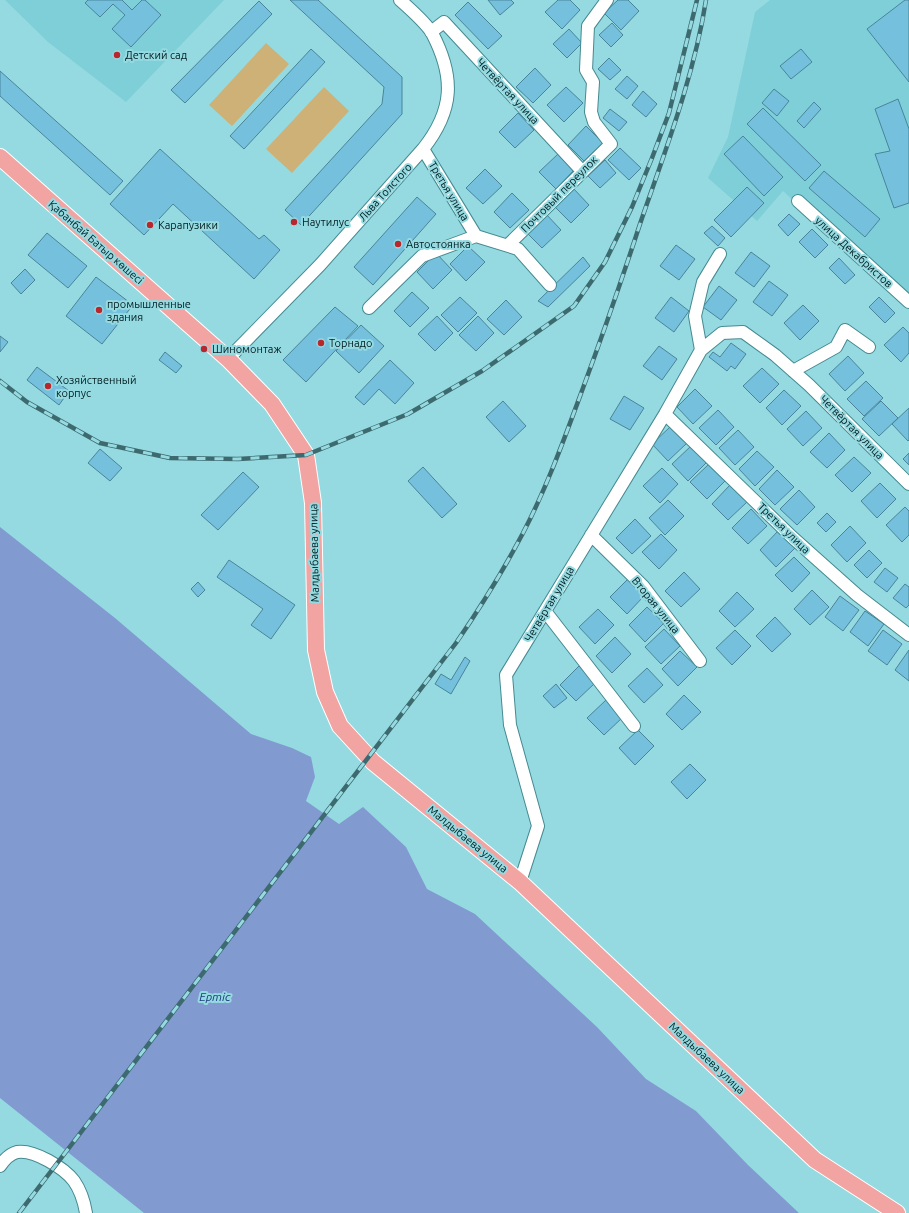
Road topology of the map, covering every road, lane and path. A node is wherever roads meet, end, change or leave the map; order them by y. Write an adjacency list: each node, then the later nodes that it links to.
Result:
1 (400, 0): 3 (street, Льва Толстого)
2 (607, 0): 6 (street, Почтовый переулок)
3 (431, 32): 4 (street, Льва Толстого); 6 (street, Четвёртая улица)
4 (423, 149): 8 (street, Третья улица); 16 (street, Льва Толстого)
5 (0, 157): 16 (main road, Қабанбай Батыр көшесі)
6 (582, 171): 9 (street, Почтовый переулок)
7 (798, 201): 12 (street, улица Декабристов)
8 (476, 236): 9 (street); 13 (street)
9 (508, 244): 11 (street)
10 (720, 254): 15 (street)
11 (550, 285)
12 (909, 302)
13 (369, 308)
14 (870, 347): 17 (street)
15 (701, 350): 17 (street, Четвёртая улица); 18 (street, Четвёртая улица)
16 (228, 359): 25 (main road, Малдыбаева улица)
17 (793, 371): 19 (street, Четвёртая улица)
18 (665, 414): 20 (street, Четвёртая улица); 22 (street, Третья улица)
19 (909, 484)
20 (591, 535): 21 (street, Четвёртая улица); 23 (street, Вторая улица)
21 (545, 611): 24 (street); 25 (street, Четвёртая улица)
22 (909, 635)
23 (700, 661)
24 (634, 726)
25 (520, 882): 28 (main road, Малдыбаева улица)
26 (2, 1160): 27 (street)
27 (86, 1213)
28 (897, 1213)

